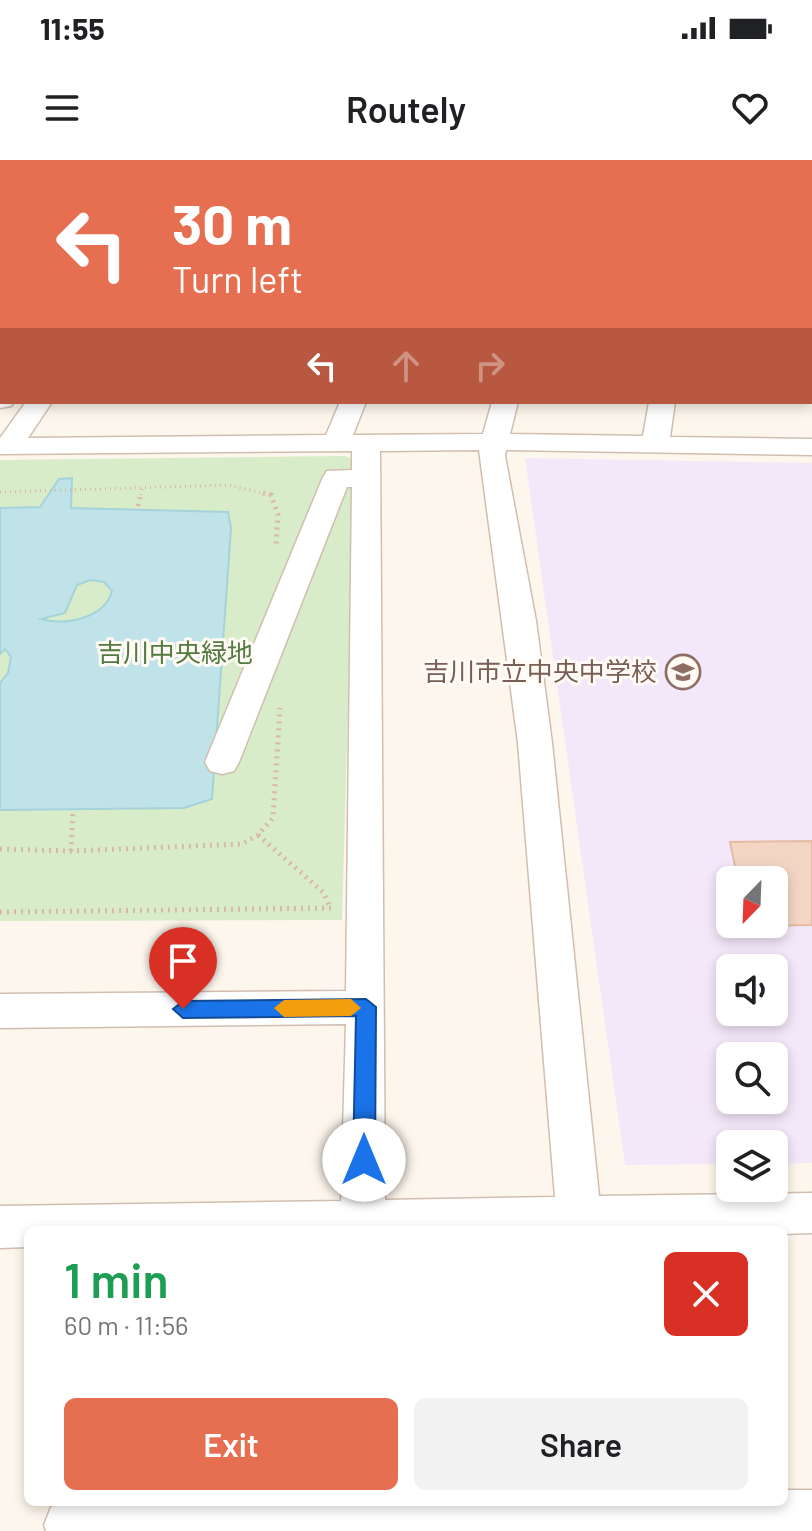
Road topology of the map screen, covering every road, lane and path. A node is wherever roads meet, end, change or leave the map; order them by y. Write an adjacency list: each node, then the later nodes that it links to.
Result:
1 (30, 404): 8 (street)
2 (353, 404): 6 (street)
3 (504, 404): 5 (street)
4 (662, 404): 7 (street)
5 (493, 442): 6 (street); 7 (street); 27 (street)
6 (351, 443): 8 (street); 10 (street)
7 (655, 444): 9 (street)
8 (5, 446)
9 (812, 447)
10 (366, 480): 16 (street); 21 (street)
11 (143, 486): 12 (path); 13 (path); 14 (path)
12 (0, 492)
13 (138, 506)
14 (275, 547)
15 (281, 698): 18 (path)
16 (222, 762)
17 (73, 812): 20 (path)
18 (258, 835): 20 (path); 22 (path)
19 (0, 849): 20 (path)
20 (71, 851)
21 (367, 907): 22 (path); 24 (street)
22 (330, 908): 23 (path)
23 (0, 912)
24 (366, 1007): 25 (street); 28 (street)
25 (0, 1011)
26 (812, 1213): 27 (street)
27 (579, 1218): 28 (street)
28 (363, 1221): 29 (street)
29 (149, 1226)
30 (0, 1227): 31 (street)
31 (24, 1227)
32 (812, 1515): 33 (street)
33 (70, 1519)

